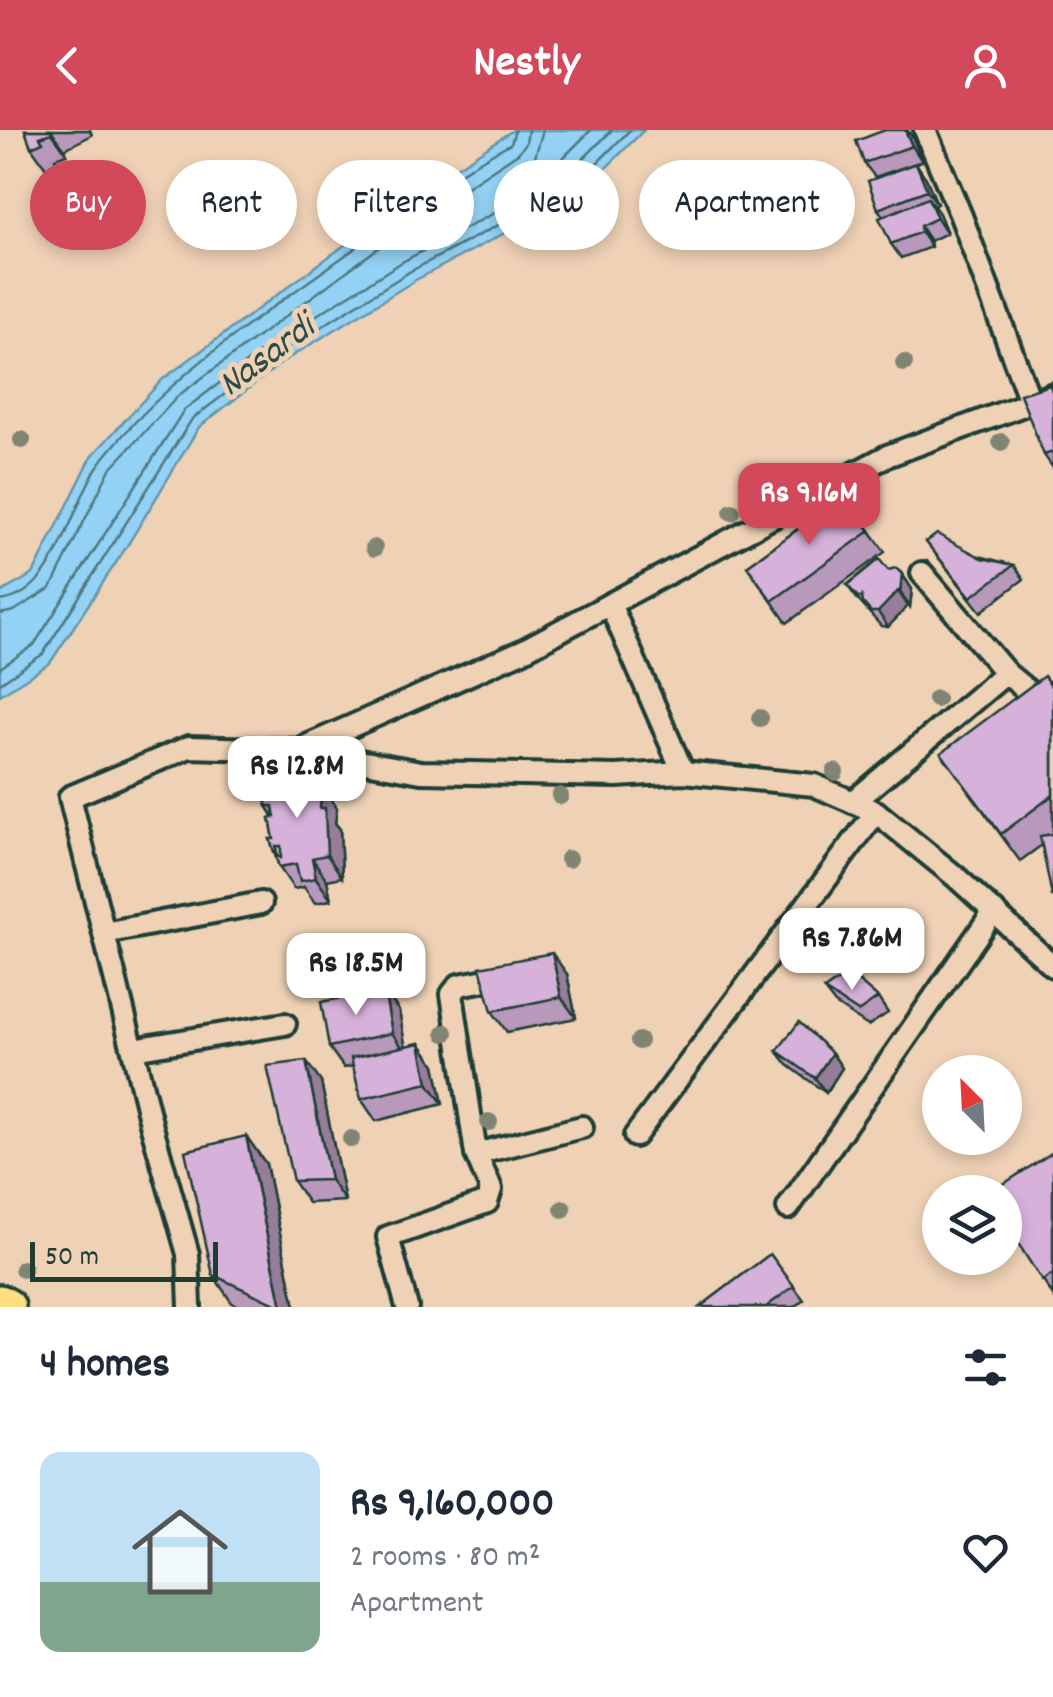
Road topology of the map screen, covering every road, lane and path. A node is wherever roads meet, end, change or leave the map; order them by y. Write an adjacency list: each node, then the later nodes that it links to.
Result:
1 (924, 130): 3 (street)
2 (1053, 394): 3 (street)
3 (1030, 401): 5 (street)
4 (922, 573): 6 (street)
5 (610, 604): 8 (street); 9 (street)
6 (1006, 673): 7 (street); 10 (street)
7 (1053, 693)
8 (298, 750): 9 (street); 14 (street)
9 (683, 772): 10 (street)
10 (853, 802): 11 (street)
11 (876, 812): 13 (street); 20 (street)
12 (261, 903): 14 (street)
13 (994, 911): 15 (street); 22 (street)
14 (104, 933): 18 (street)
15 (1053, 966)
16 (530, 972): 21 (street)
17 (285, 1024): 18 (street)
18 (133, 1049): 25 (street)
19 (582, 1128): 21 (street)
20 (635, 1136)
21 (476, 1154): 26 (street)
22 (788, 1208)
23 (0, 1304): 24 (highway)
24 (7, 1307)
25 (190, 1307)
26 (406, 1307)

